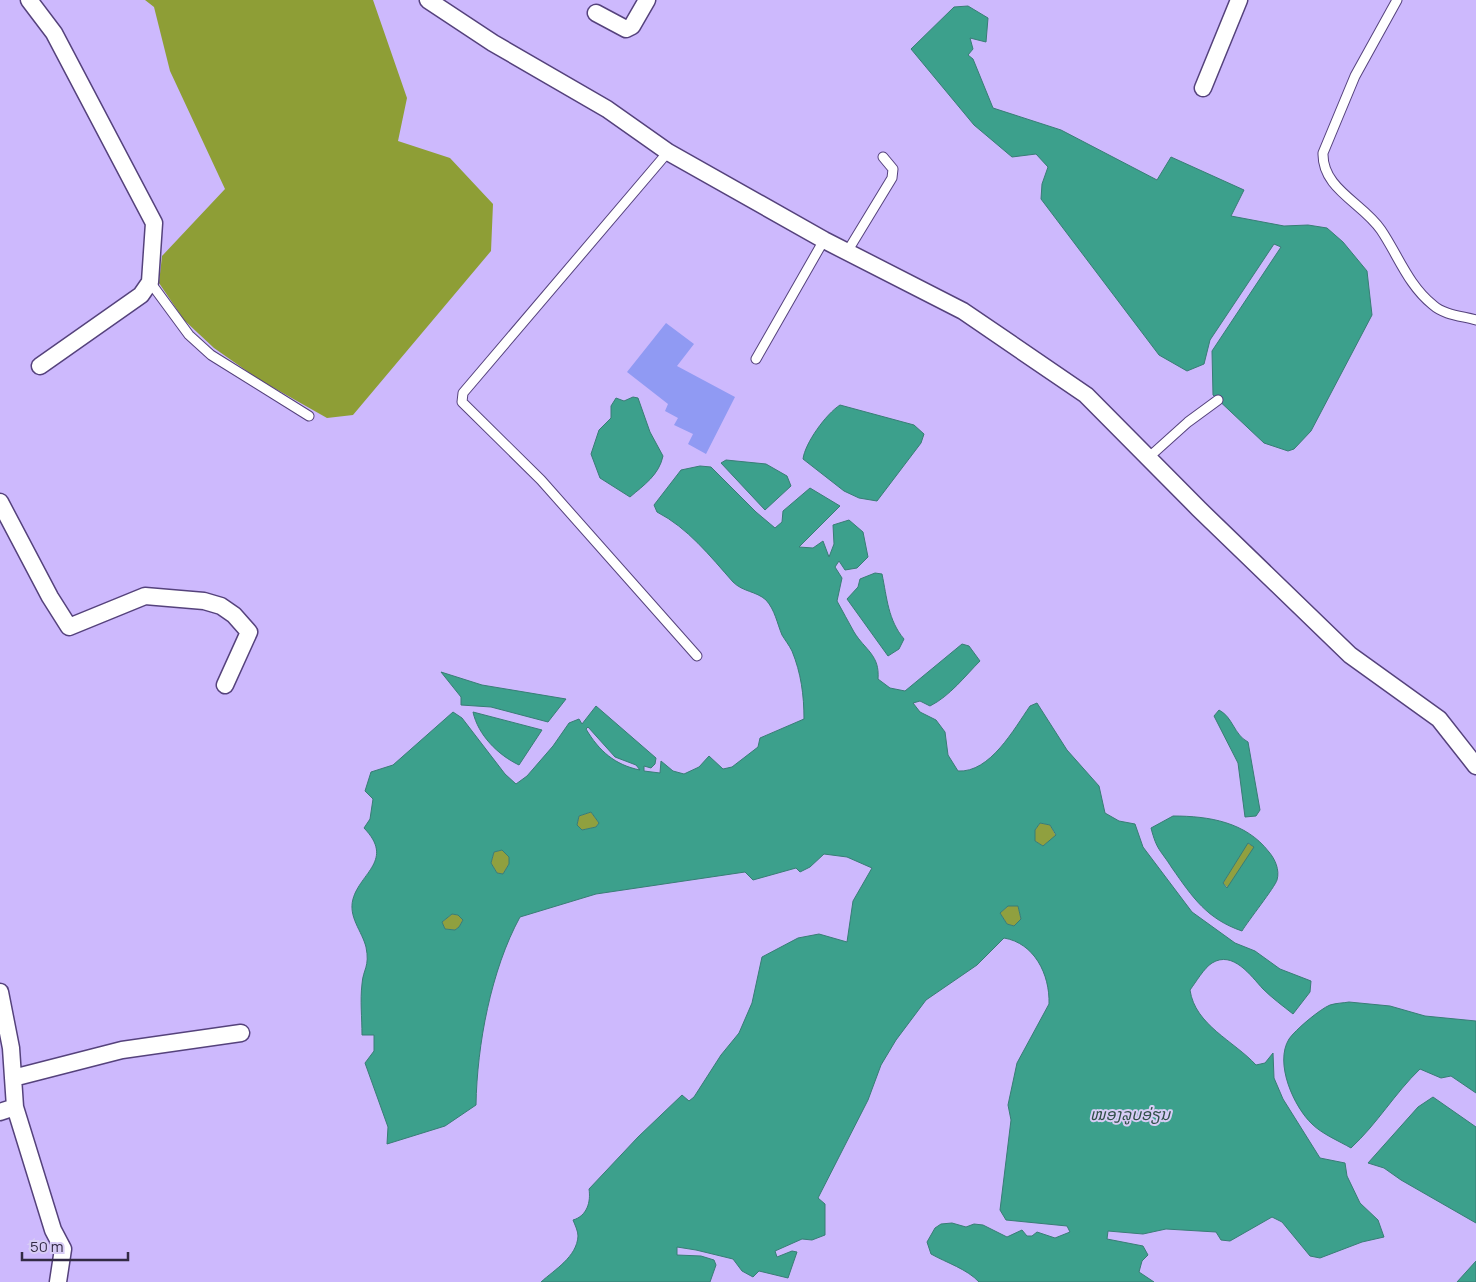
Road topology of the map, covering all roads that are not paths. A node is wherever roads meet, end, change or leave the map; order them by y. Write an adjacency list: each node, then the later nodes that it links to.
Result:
1 (29, 0): 12 (street)
2 (428, 0): 8 (street)
3 (647, 0): 6 (street)
4 (1240, 0): 7 (street)
5 (1397, 0): 13 (lane)
6 (596, 14)
7 (1203, 88)
8 (668, 152): 10 (street); 20 (lane)
9 (883, 157): 11 (lane)
10 (824, 240): 11 (street); 14 (lane)
11 (847, 252): 18 (street)
12 (150, 282): 15 (street); 17 (lane)
13 (1476, 320)
14 (756, 359)
15 (40, 366)
16 (1218, 400): 18 (lane)
17 (309, 416)
18 (1148, 458): 22 (street)
19 (2, 511): 21 (street)
20 (697, 656)
21 (225, 685)
22 (1476, 766)
23 (0, 992): 25 (street)
24 (241, 1033): 25 (street)
25 (13, 1078): 26 (street)
26 (16, 1107): 27 (street); 28 (street)
27 (0, 1112)
28 (58, 1282)

